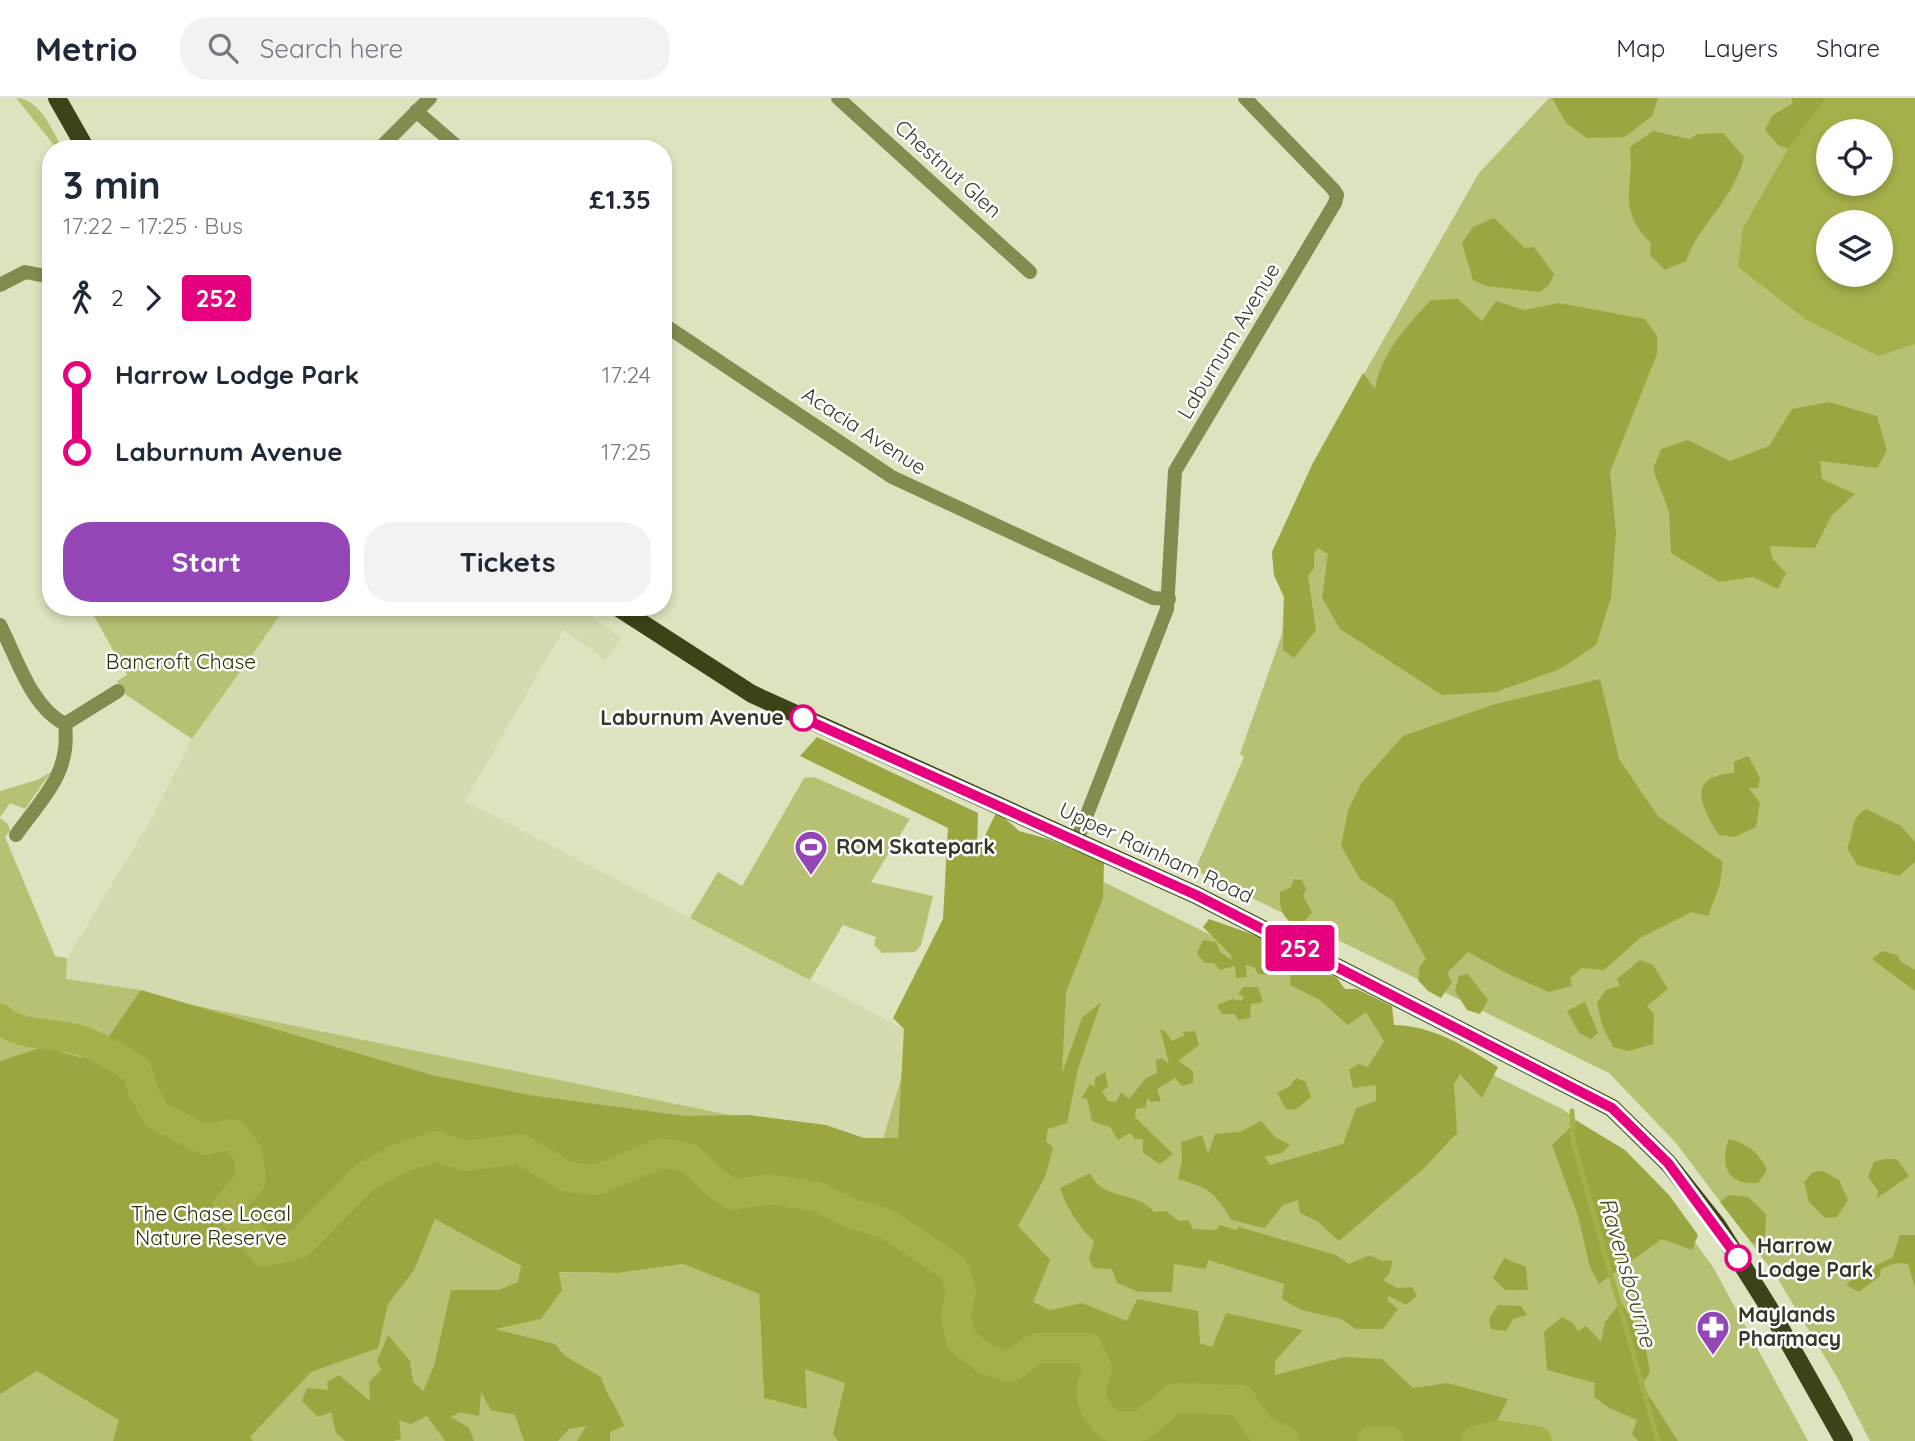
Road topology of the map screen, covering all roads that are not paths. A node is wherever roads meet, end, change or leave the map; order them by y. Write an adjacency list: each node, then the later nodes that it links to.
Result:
1 (57, 98): 6 (main road)
2 (430, 98): 5 (street)
3 (838, 98): 9 (street, Chestnut Glen)
4 (1245, 98): 13 (street, Laburnum Avenue)
5 (416, 111): 7 (street); 8 (street)
6 (81, 140)
7 (388, 140)
8 (450, 140)
9 (1030, 272)
10 (42, 275): 11 (street)
11 (0, 285)
12 (672, 330): 13 (street, Acacia Avenue)
13 (1169, 599): 19 (street, Laburnum Avenue)
14 (631, 616): 19 (main road, Upper Rainham Road)
15 (0, 625): 17 (street)
16 (118, 691): 17 (street)
17 (65, 724): 18 (street)
18 (16, 835)
19 (1077, 840): 20 (main road, Upper Rainham Road)
20 (1844, 1441)

